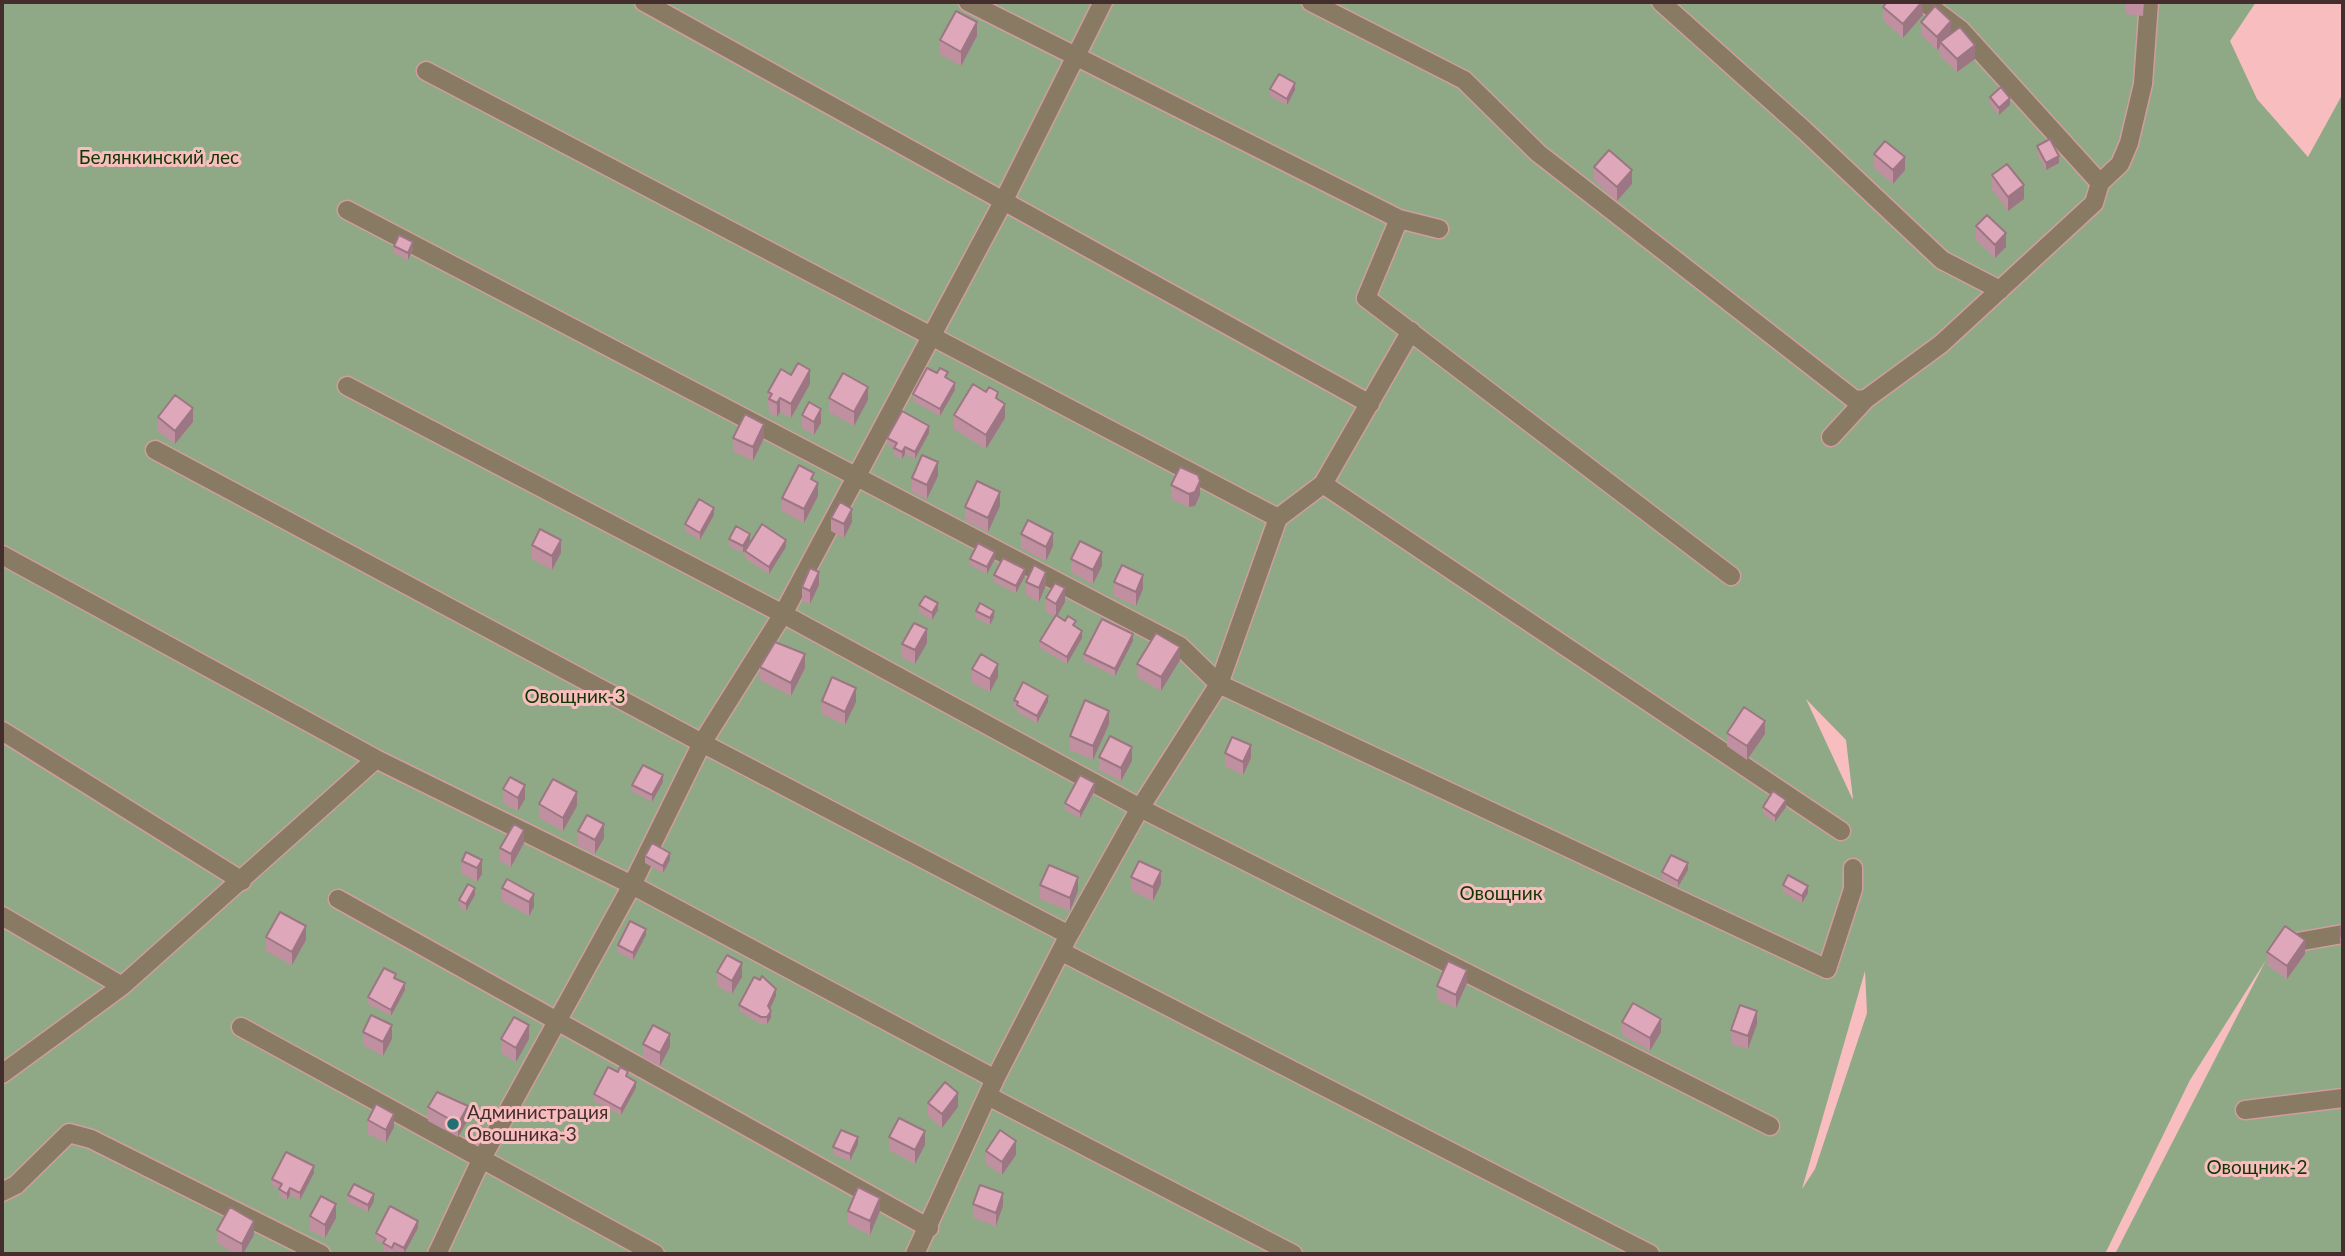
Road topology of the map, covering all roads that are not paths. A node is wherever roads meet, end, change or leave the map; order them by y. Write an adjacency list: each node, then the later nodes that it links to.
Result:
1 (644, 2): 11 (lane)
2 (968, 2): 8 (lane)
3 (1103, 2): 8 (lane)
4 (1311, 2): 19 (lane)
5 (1661, 2): 15 (lane)
6 (1924, 2): 10 (lane)
7 (2149, 2): 10 (lane)
8 (1073, 57): 11 (lane); 13 (lane)
9 (426, 71): 17 (lane)
10 (2100, 183): 15 (lane)
11 (1003, 202): 17 (lane); 20 (lane)
12 (347, 210): 23 (lane)
13 (1399, 219): 14 (lane); 16 (lane)
14 (1439, 229)
15 (2000, 290): 19 (lane)
16 (1411, 331): 20 (lane); 27 (lane)
17 (931, 337): 23 (lane); 25 (lane)
18 (347, 386): 28 (lane)
19 (1866, 399): 21 (lane)
20 (1370, 404): 24 (lane)
21 (1830, 437)
22 (155, 450): 31 (lane)
23 (857, 476): 28 (lane); 29 (lane)
24 (1323, 484): 25 (lane); 34 (lane)
25 (1278, 518): 29 (lane)
26 (2, 555): 32 (lane)
27 (1731, 576)
28 (783, 614): 31 (lane); 33 (lane)
29 (1219, 684): 33 (lane); 35 (lane)
30 (2, 731): 36 (lane)
31 (702, 743): 37 (lane); 42 (lane)
32 (376, 759): 36 (lane); 37 (lane)
33 (1140, 808): 42 (lane); 50 (lane)
34 (1842, 831)
35 (1853, 868)
36 (242, 881): 43 (lane)
37 (632, 886): 44 (lane); 47 (lane)
38 (338, 899): 44 (lane)
39 (2, 916): 43 (lane)
40 (2343, 934): 41 (lane)
41 (2297, 942)
42 (1066, 943): 47 (lane); 59 (lane)
43 (122, 986): 46 (lane)
44 (555, 1021): 51 (lane); 53 (lane)
45 (241, 1027): 51 (lane)
46 (2, 1074)
47 (992, 1088): 53 (lane); 58 (lane)
48 (2343, 1098): 49 (lane)
49 (2245, 1110)
50 (1770, 1126)
51 (481, 1160): 56 (lane); 57 (lane)
52 (2, 1192): 55 (lane)
53 (929, 1228): 54 (lane)
54 (918, 1253)
55 (321, 1254)
56 (437, 1254)
57 (655, 1254)
58 (1293, 1254)
59 (1650, 1254)

